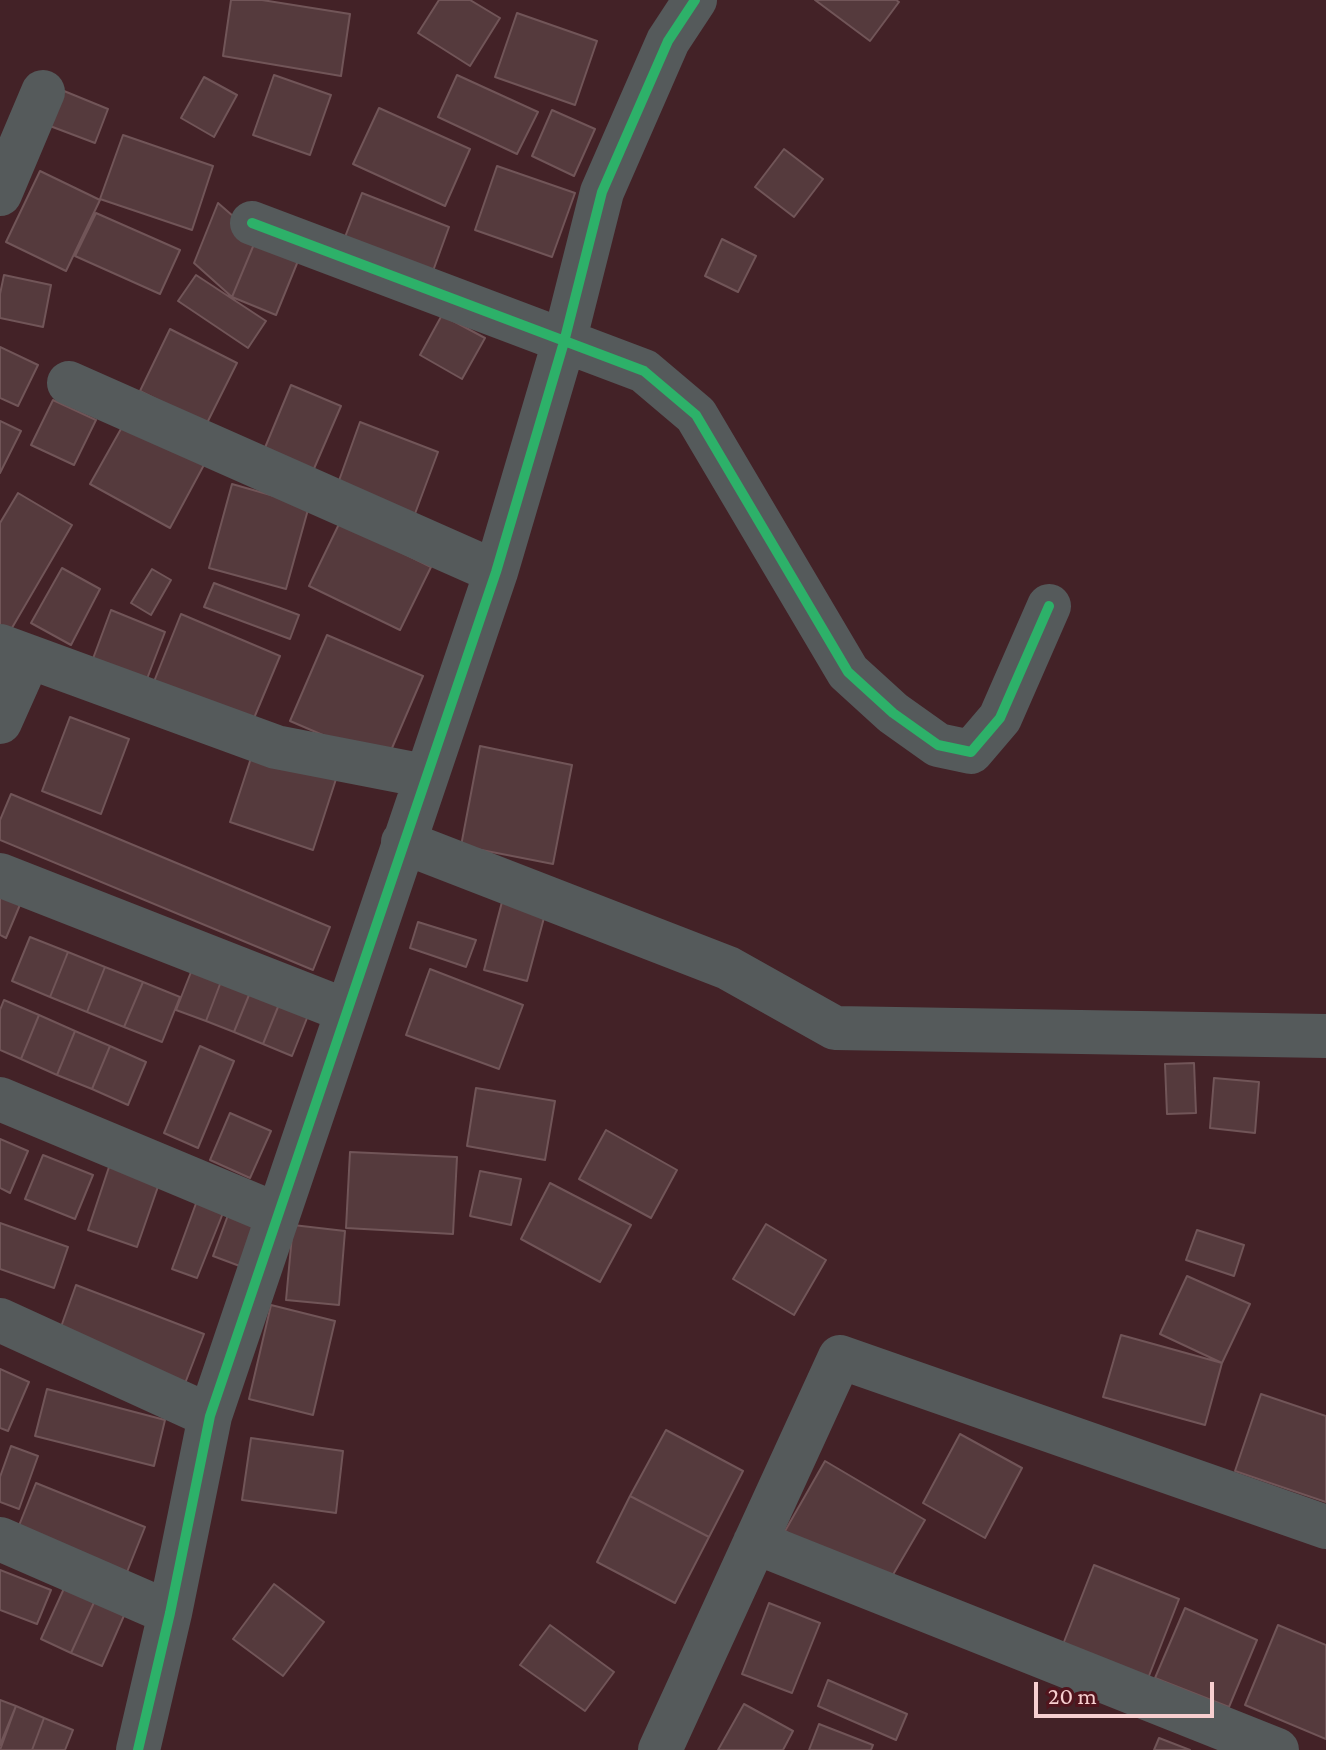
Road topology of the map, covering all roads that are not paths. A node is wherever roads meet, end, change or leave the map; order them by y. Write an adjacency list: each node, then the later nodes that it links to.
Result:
1 (695, 0): 5 (street)
2 (43, 92): 3 (street)
3 (0, 194)
4 (252, 223): 5 (street)
5 (564, 342): 7 (street); 8 (street)
6 (69, 383): 7 (street)
7 (496, 572): 11 (street)
8 (1049, 606)
9 (15, 652): 10 (street); 11 (street)
10 (0, 722)
11 (425, 776): 12 (street)
12 (403, 842): 14 (street); 15 (street)
13 (0, 875): 14 (street)
14 (347, 1011): 17 (street)
15 (1326, 1036)
16 (0, 1099): 17 (street)
17 (278, 1215): 19 (street)
18 (0, 1320): 19 (street)
19 (210, 1416): 23 (street)
20 (1326, 1527): 22 (street)
21 (0, 1539): 23 (street)
22 (755, 1542): 25 (street); 26 (street)
23 (170, 1613): 24 (street)
24 (134, 1748)
25 (660, 1750)
26 (1277, 1750)

